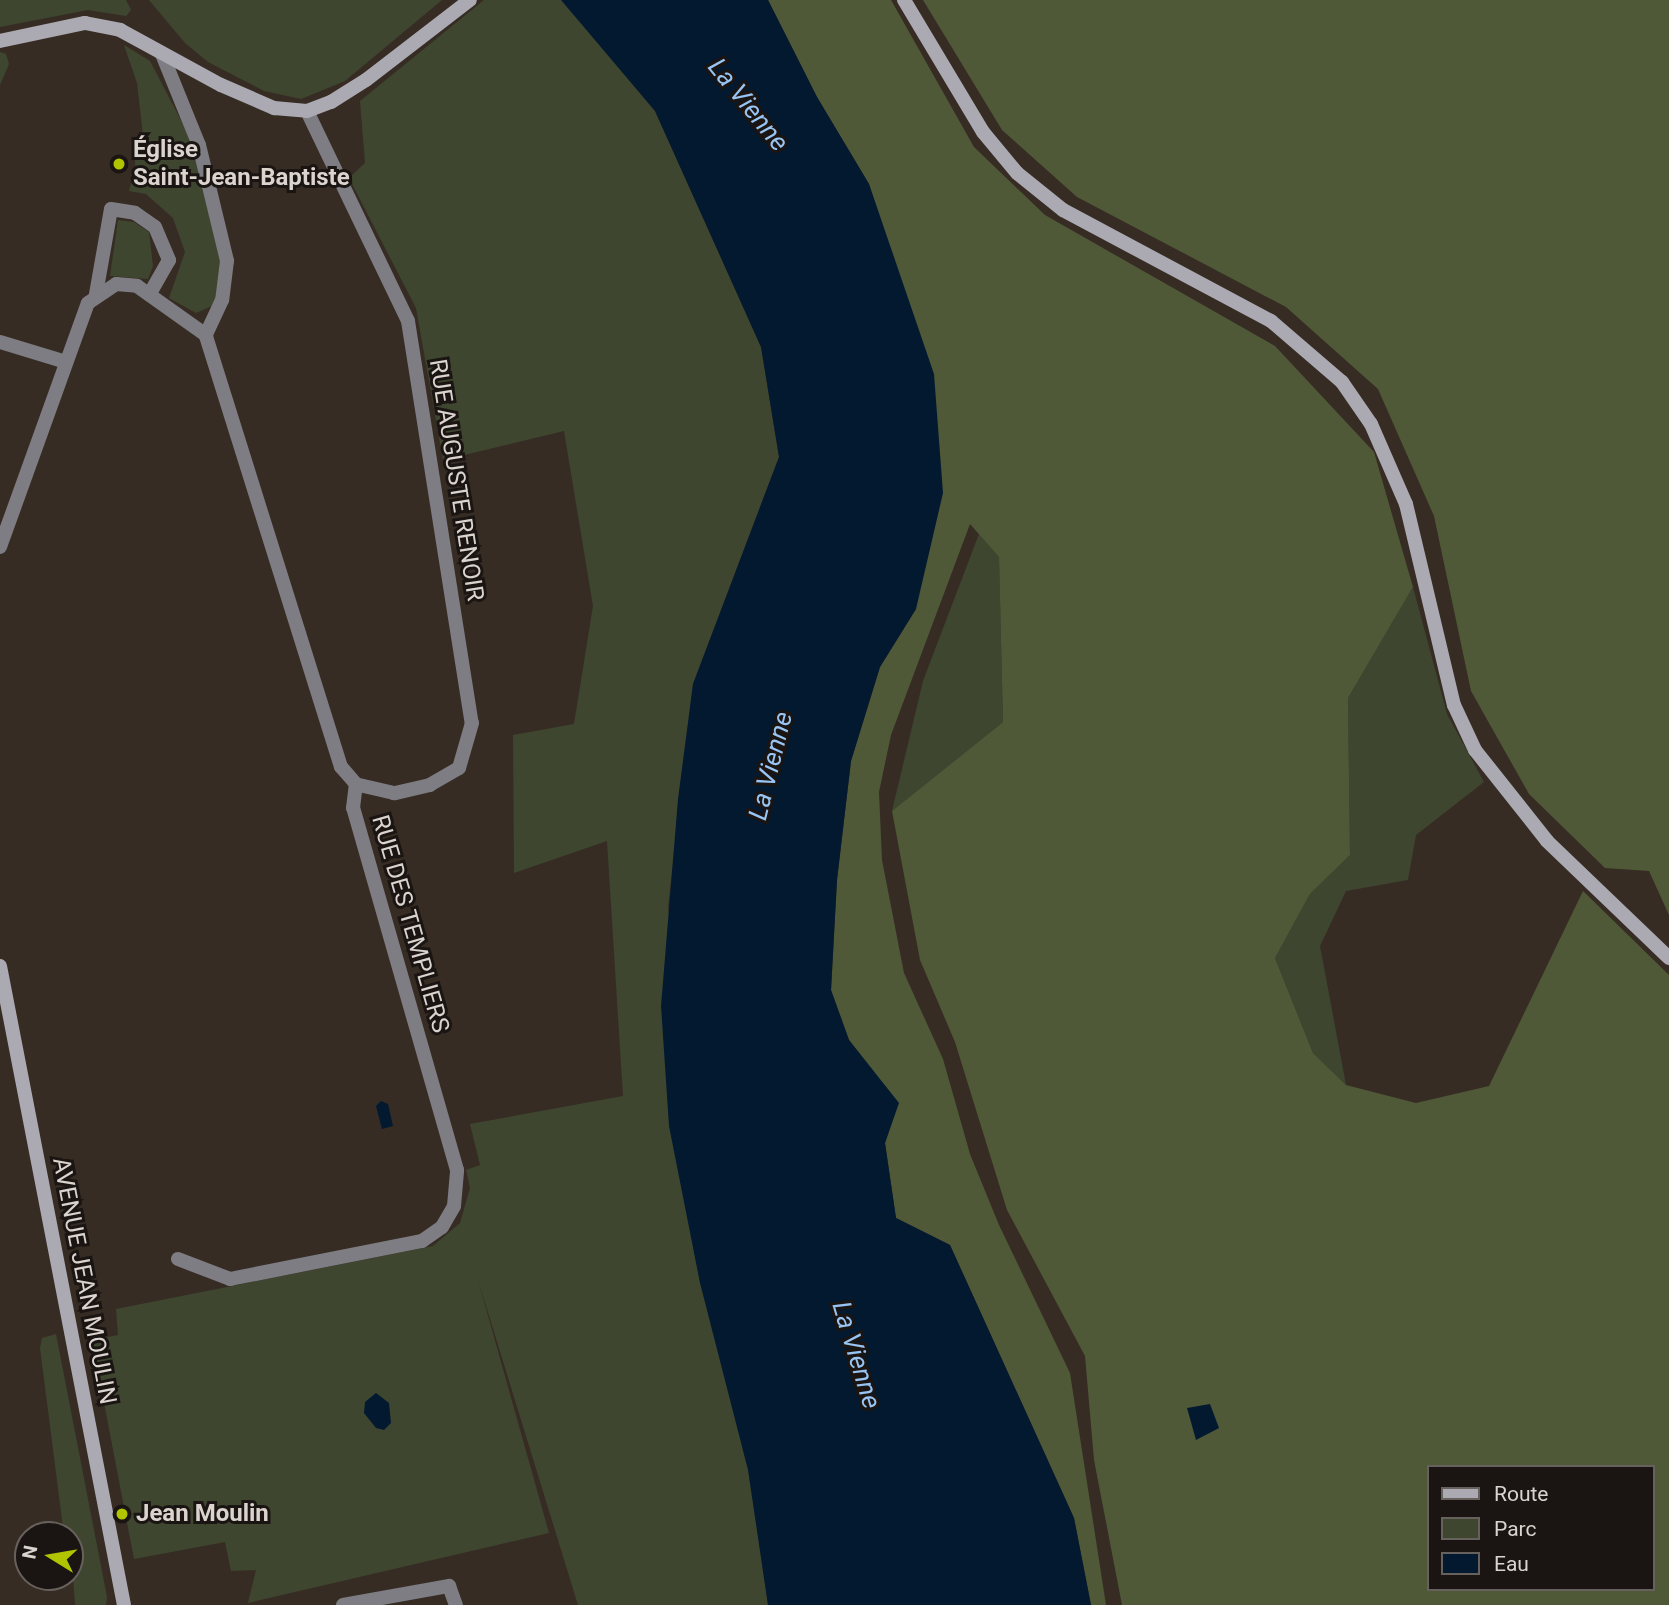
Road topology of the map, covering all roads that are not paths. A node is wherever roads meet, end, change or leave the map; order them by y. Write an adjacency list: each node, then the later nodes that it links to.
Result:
1 (470, 0): 5 (main road)
2 (904, 0): 13 (main road)
3 (0, 41): 4 (main road)
4 (162, 54): 5 (main road); 8 (street)
5 (307, 111): 12 (street, RUE AUGUSTE RENOIR)
6 (96, 294): 7 (street); 7 (street); 10 (street)
7 (149, 295): 8 (street)
8 (206, 335): 12 (street, RUE DES TEMPLIERS)
9 (0, 342): 10 (street)
10 (66, 362): 11 (street)
11 (0, 547)
12 (356, 784): 15 (street, RUE DES TEMPLIERS)
13 (1669, 958)
14 (0, 966): 16 (main road, AVENUE JEAN MOULIN)
15 (178, 1259)
16 (124, 1605)
17 (343, 1605): 18 (street)
18 (456, 1605)

